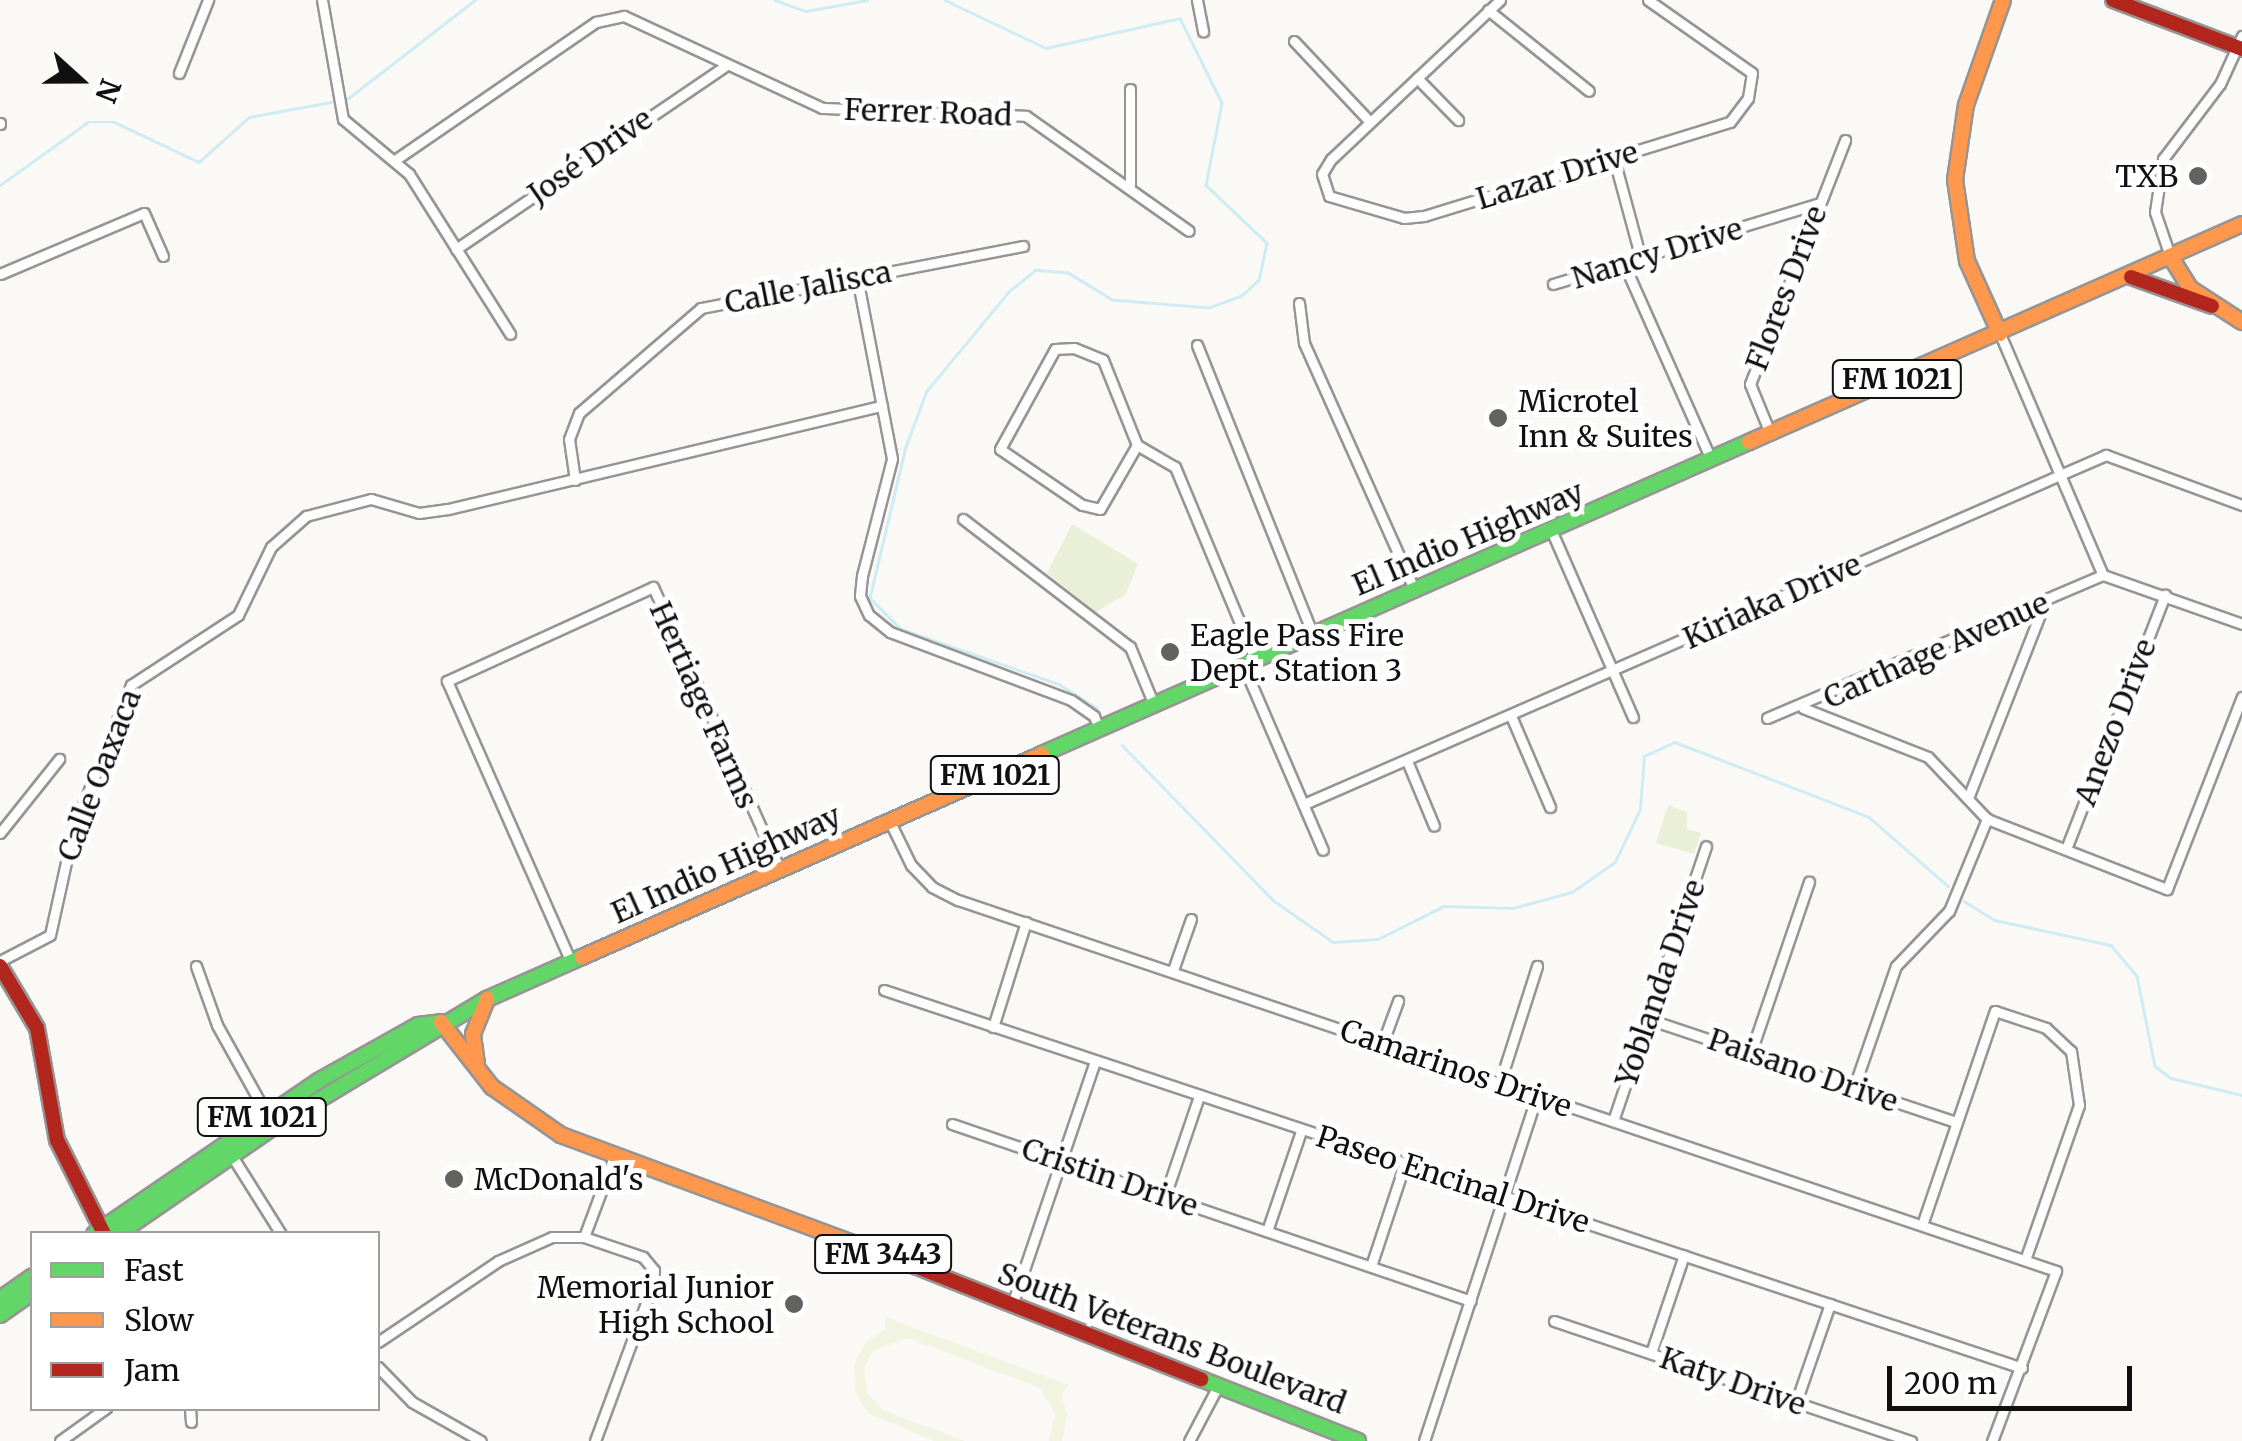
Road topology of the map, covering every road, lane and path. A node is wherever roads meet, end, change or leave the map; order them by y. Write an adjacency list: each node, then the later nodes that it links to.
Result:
1 (208, 0): 13 (street)
2 (322, 0): 21 (street)
3 (1198, 0): 9 (street)
4 (1500, 0): 8 (street)
5 (1648, 0): 20 (street, Lazar Drive)
6 (2003, 0): 40 (main road)
7 (2112, 0): 11 (main road)
8 (1488, 10): 14 (street); 16 (street)
9 (1203, 31)
10 (1294, 42): 18 (street)
11 (2241, 44): 29 (street)
12 (724, 66): 21 (street, Ferrer Road); 22 (street, Ferrer Road); 27 (street, José Drive)
13 (179, 73)
14 (1417, 78): 17 (street); 18 (street)
15 (1130, 89): 22 (street)
16 (1589, 91)
17 (1458, 120)
18 (1370, 122): 20 (street, Lazar Drive)
19 (1845, 140): 23 (street, Flores Drive)
20 (1614, 158): 30 (street)
21 (395, 160): 27 (street)
22 (1130, 185): 25 (street, Ferrer Road)
23 (1817, 204): 30 (street, Nancy Drive); 43 (street, Flores Drive)
24 (2242, 224): 29 (main road, El Indio Highway / FM 1021)
25 (1189, 231)
26 (1023, 246): 33 (street, Calle Jalisca)
27 (456, 248): 39 (street)
28 (163, 256): 32 (street)
29 (2170, 256): 34 (main road, El Indio Highway / FM 1021); 37 (main road)
30 (1641, 259): 31 (street, Nancy Drive)
31 (1624, 264): 35 (street, Nancy Drive); 45 (street)
32 (0, 274)
33 (858, 277): 42 (street); 47 (street, Calle Jalisca)
34 (2130, 277): 37 (main road); 40 (main road, El Indio Highway / FM 1021)
35 (1553, 284)
36 (1299, 303): 52 (street)
37 (2212, 306): 38 (main road)
38 (2242, 322)
39 (510, 334)
40 (2000, 334): 43 (main road, El Indio Highway / FM 1021); 46 (street)
41 (1197, 345): 56 (street)
42 (882, 406): 47 (street, Calle Oaxaca); 65 (street)
43 (1771, 435): 45 (main road, El Indio Highway / FM 1021)
44 (1137, 446): 44 (street); 57 (street)
45 (1712, 462): 50 (main road, El Indio Highway / FM 1021)
46 (2060, 474): 48 (street, Kiriaka Drive); 51 (street); 58 (street, Kiriaka Drive)
47 (574, 480): 83 (street, Calle Oaxaca)
48 (2242, 505)
49 (963, 519): 60 (street)
50 (1552, 532): 52 (main road, El Indio Highway / FM 1021); 58 (street)
51 (2103, 575): 53 (street); 54 (street, Carthage Avenue)
52 (1414, 591): 56 (main road, El Indio Highway / FM 1021)
53 (2165, 595): 55 (street); 76 (street, Anezo Drive)
54 (2045, 602): 61 (street, Carthage Avenue); 68 (street)
55 (2242, 624)
56 (1314, 636): 57 (main road, El Indio Highway / FM 1021)
57 (1250, 665): 60 (main road, El Indio Highway / FM 1021); 69 (street)
58 (1612, 670): 62 (street, Kiriaka Drive); 63 (street)
59 (2242, 697): 76 (street)
60 (1154, 706): 65 (main road, El Indio Highway / FM 1021)
61 (1803, 708): 64 (street, Carthage Avenue); 68 (street)
62 (1511, 716): 67 (street, Kiriaka Drive); 70 (street)
63 (1633, 717)
64 (1767, 718)
65 (1100, 729): 72 (main road, El Indio Highway / FM 1021)
66 (59, 758): 74 (street)
67 (1407, 760): 69 (street, Kiriaka Drive); 73 (street)
68 (1968, 798): 71 (street)
69 (1304, 804): 77 (street)
70 (1550, 807)
71 (1987, 819): 76 (street); 98 (street)
72 (890, 822): 78 (main road, El Indio Highway / FM 1021); 81 (street, Camarinos Drive)
73 (1434, 826)
74 (0, 833)
75 (1706, 846): 90 (street, Yoblanda Drive)
76 (2066, 849)
77 (1323, 850)
78 (780, 870): 82 (main road, El Indio Highway / FM 1021); 82 (street, Hertiage Farms)
79 (1809, 882): 94 (street)
80 (1191, 919): 86 (street)
81 (1026, 922): 86 (street, Camarinos Drive); 92 (street)
82 (572, 962): 88 (main road, El Indio Highway / FM 1021)
83 (0, 964): 113 (main road)
84 (196, 966): 101 (street)
85 (1537, 966): 97 (street)
86 (1173, 970): 93 (street, Camarinos Drive)
87 (884, 990): 92 (street, Paseo Encinal Drive)
88 (487, 999): 91 (main road, El Indio Highway / FM 1021); 96 (main road)
89 (1398, 1001): 93 (street)
90 (1648, 1018): 94 (street, Paisano Drive); 102 (street, Yoblanda Drive)
91 (440, 1022): 96 (main road, South Veterans Boulevard / FM 3443); 101 (main road, El Indio Highway / FM 1021); 106 (main road, El Indio Highway / FM 1021)
92 (993, 1027): 95 (street, Paseo Encinal Drive)
93 (1384, 1042): 97 (street, Camarinos Drive)
94 (1751, 1052): 98 (street, Paisano Drive)
95 (1094, 1061): 100 (street, Paseo Encinal Drive); 108 (street)
96 (479, 1073): 107 (main road, South Veterans Boulevard / FM 3443)
97 (1500, 1082): 99 (street, Camarinos Drive)
98 (1854, 1087): 103 (street, Paisano Drive)
99 (1537, 1095): 102 (street, Camarinos Drive); 111 (street)
100 (1199, 1096): 105 (street, Paseo Encinal Drive); 110 (street)
101 (266, 1114): 106 (main road, El Indio Highway / FM 1021)
102 (1613, 1121): 112 (street, Camarinos Drive)
103 (1956, 1122): 112 (street); 120 (street)
104 (952, 1124): 108 (street, Cristin Drive)
105 (1301, 1130): 109 (street, Paseo Encinal Drive); 117 (street)
106 (228, 1149): 114 (main road, El Indio Highway / FM 1021); 115 (main road, El Indio Highway / FM 1021); 116 (street)
107 (616, 1154): 118 (street); 127 (main road, South Veterans Boulevard / FM 3443)
108 (1061, 1161): 110 (street, Cristin Drive); 127 (street)
109 (1404, 1166): 111 (street, Paseo Encinal Drive); 121 (street)
110 (1165, 1196): 117 (street, Cristin Drive)
111 (1504, 1198): 119 (street, Paseo Encinal Drive); 125 (street)
112 (1922, 1225): 120 (street, Camarinos Drive)
113 (100, 1231)
114 (102, 1231)
115 (122, 1231)
116 (279, 1231)
117 (1267, 1231): 121 (street, Cristin Drive)
118 (584, 1237): 130 (street); 142 (street)
119 (1684, 1255): 126 (street, Paseo Encinal Drive); 131 (street)
120 (2025, 1260): 132 (street, Camarinos Drive)
121 (1370, 1266): 125 (street, Cristin Drive)
122 (30, 1277): 124 (main road)
123 (30, 1294): 128 (main road)
124 (0, 1299)
125 (1471, 1300): 145 (street)
126 (1830, 1304): 132 (street, Paseo Encinal Drive); 135 (street)
127 (1012, 1305): 134 (main road, South Veterans Boulevard / FM 3443)
128 (0, 1316)
129 (1554, 1320): 131 (street, Katy Drive)
130 (380, 1341)
131 (1651, 1353): 135 (street, Katy Drive)
132 (2022, 1368): 147 (street)
133 (380, 1369): 141 (street)
134 (1218, 1386): 139 (main road, South Veterans Boulevard / FM 3443); 143 (street)
135 (1796, 1402): 146 (street, Katy Drive)
136 (102, 1411): 140 (street)
137 (190, 1411): 138 (street)
138 (190, 1422)
139 (1316, 1434): 144 (main road, South Veterans Boulevard / FM 3443)
140 (60, 1441)
141 (481, 1441)
142 (595, 1441)
143 (1189, 1441)
144 (1358, 1441)
145 (1424, 1441)
146 (1911, 1441)
147 (1992, 1441)

